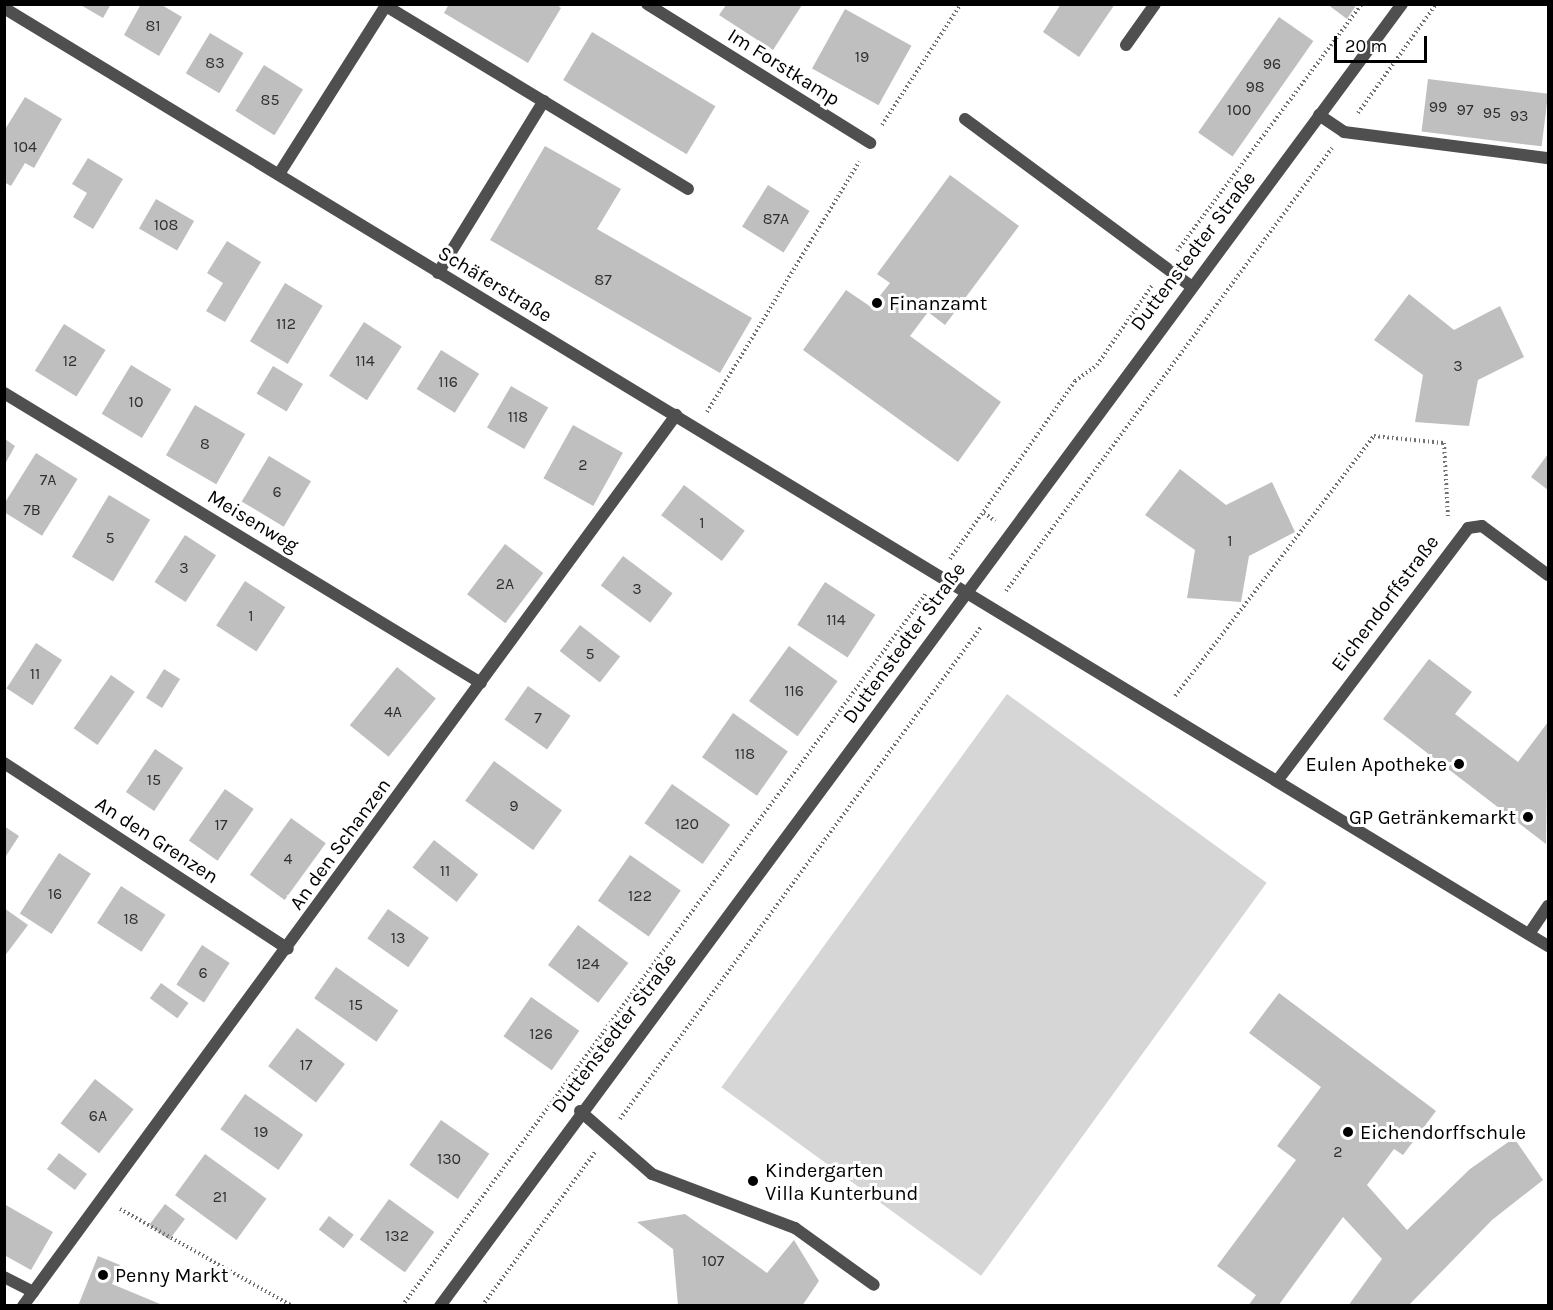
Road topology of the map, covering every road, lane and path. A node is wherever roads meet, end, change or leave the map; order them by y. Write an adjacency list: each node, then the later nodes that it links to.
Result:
1 (646, 4): 13 (street, Im Forstkamp)
2 (961, 4): 13 (path)
3 (1155, 4): 8 (street)
4 (1402, 4): 10 (street, Duttenstedter Straße)
5 (1436, 4): 12 (path)
6 (386, 5): 9 (street); 15 (street)
7 (4, 8): 15 (street, Schäferstraße)
8 (1126, 45)
9 (544, 101): 16 (street); 17 (street)
10 (1319, 115): 12 (street); 18 (street, Duttenstedter Straße)
11 (964, 119): 18 (street)
12 (1344, 132): 14 (street); 23 (path)
13 (870, 143): 21 (path)
14 (1548, 158)
15 (279, 174): 17 (street, Schäferstraße)
16 (688, 189)
17 (438, 273): 20 (street, Schäferstraße)
18 (1191, 286): 25 (street, Duttenstedter Straße)
19 (4, 393): 28 (street, Meisenweg)
20 (676, 415): 21 (street, Schäferstraße); 28 (street, An den Schanzen)
21 (697, 428): 25 (street, Schäferstraße)
22 (1449, 548): 24 (street, Eichendorffstraße); 29 (path); 31 (street, Eichendorffstraße)
23 (1035, 549)
24 (1548, 574)
25 (966, 592): 29 (street); 36 (street, Duttenstedter Straße)
26 (916, 608): 44 (path)
27 (974, 638): 37 (path)
28 (481, 683): 35 (street, An den Schanzen)
29 (1164, 712): 31 (street)
30 (4, 763): 35 (street, An den Grenzen)
31 (1277, 781): 33 (street)
32 (1548, 906): 33 (street)
33 (1529, 934): 34 (street)
34 (1548, 946)
35 (288, 949): 38 (street, An den Schanzen)
36 (580, 1111): 37 (street); 45 (street, Duttenstedter Straße)
37 (607, 1136): 40 (street); 46 (path)
38 (101, 1198): 41 (street, An den Schanzen); 43 (path)
39 (4, 1277): 41 (street)
40 (874, 1285)
41 (33, 1292): 42 (street, An den Schanzen)
42 (23, 1305)
43 (292, 1305)
44 (402, 1305)
45 (440, 1305)
46 (482, 1305)

